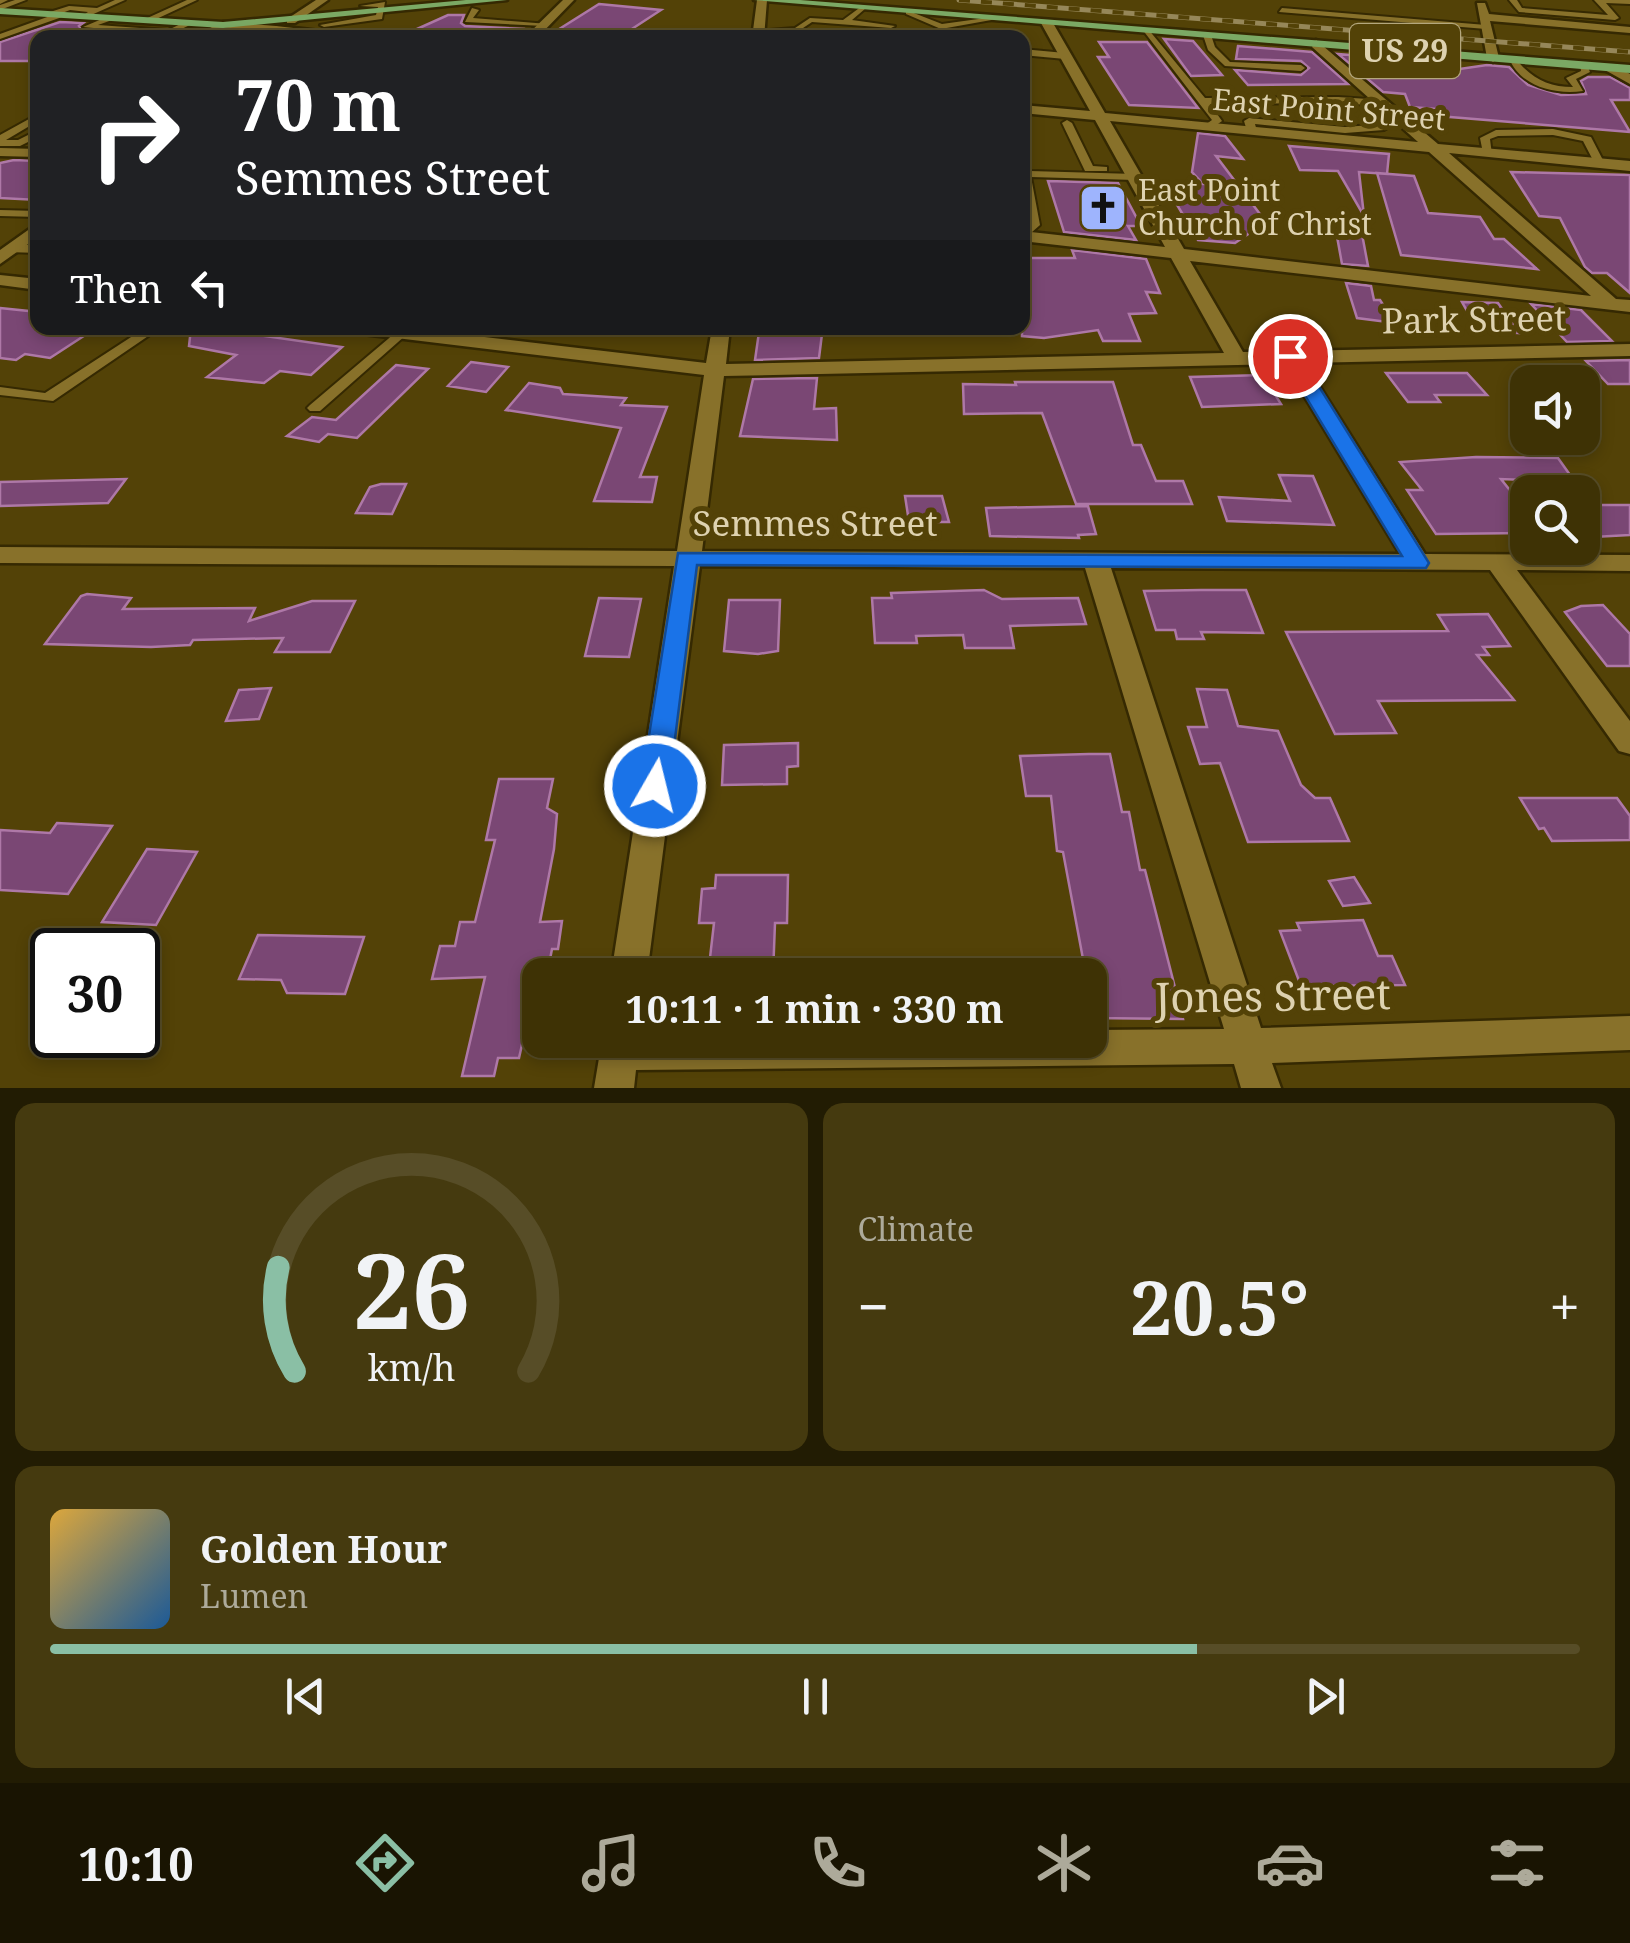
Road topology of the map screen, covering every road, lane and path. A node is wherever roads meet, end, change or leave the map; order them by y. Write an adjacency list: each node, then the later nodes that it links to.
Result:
1 (22, 0): 14 (lane)
2 (68, 0): 22 (lane)
3 (121, 0): 19 (lane)
4 (131, 0): 19 (lane)
5 (193, 0): 26 (lane)
6 (502, 0): 20 (main road)
7 (569, 0): 33 (street)
8 (760, 0): 16 (main road, US 29); 43 (street)
9 (1480, 0): 30 (street)
10 (1514, 1): 13 (lane); 25 (lane)
11 (312, 2): 28 (street)
12 (1630, 2): 13 (lane)
13 (1602, 3): 25 (lane)
14 (1, 5): 22 (main road)
15 (364, 6): 20 (lane)
16 (862, 8): 21 (main road, US 29); 29 (lane)
17 (475, 10): 33 (lane)
18 (1282, 10): 30 (lane)
19 (104, 12): 23 (main road); 23 (lane); 26 (main road); 37 (lane)
20 (381, 12): 28 (main road); 35 (lane)
21 (909, 12): 24 (main road, US 29); 45 (lane)
22 (35, 13): 23 (main road)
23 (56, 14): 50 (lane)
24 (993, 18): 32 (main road, US 29); 46 (lane)
25 (1615, 18): 27 (lane)
26 (146, 20): 31 (main road)
27 (1630, 20)
28 (291, 21): 34 (main road); 41 (street)
29 (844, 22): 36 (lane); 44 (lane)
30 (1485, 22): 48 (street); 54 (street)
31 (190, 23): 34 (main road); 38 (lane)
32 (1047, 23): 47 (main road, US 29); 53 (street)
33 (542, 24): 42 (lane)
34 (223, 25): 39 (lane); 40 (street)
35 (324, 25)
36 (891, 26)
37 (136, 30)
38 (173, 30)
39 (211, 30)
40 (250, 30)
41 (277, 30)
42 (513, 30)
43 (759, 30)
44 (797, 30)
45 (936, 30)
46 (947, 30)
47 (1145, 30): 49 (main road, US 29); 61 (lane)
48 (1630, 30)
49 (1206, 36): 51 (main road, US 29); 58 (lane)
50 (0, 37)
51 (1316, 44): 54 (main road, US 29); 62 (street)
52 (1030, 53): 53 (lane)
53 (1065, 56): 64 (street)
54 (1494, 58): 55 (main road, US 29)
55 (1512, 60): 56 (main road, US 29); 56 (lane)
56 (1582, 65): 57 (main road, US 29)
57 (1609, 67): 59 (main road, US 29); 60 (street)
58 (1300, 68)
59 (1630, 69)
60 (1630, 80)
61 (1203, 101): 62 (lane); 67 (lane)
62 (1383, 104): 72 (street)
63 (1030, 110): 64 (street, East Point Street)
64 (1100, 116): 67 (street, East Point Street); 78 (street)
65 (30, 121): 71 (lane)
66 (1067, 123): 78 (lane)
67 (1208, 127): 69 (street, East Point Street)
68 (1384, 127): 69 (lane)
69 (1348, 135): 72 (street, East Point Street)
70 (30, 137): 71 (lane)
71 (0, 141)
72 (1433, 148): 75 (street, East Point Street); 90 (street)
73 (0, 152): 74 (street)
74 (30, 153)
75 (1488, 153): 76 (street, East Point Street); 76 (lane)
76 (1600, 164): 77 (street, East Point Street)
77 (1630, 166)
78 (1132, 173): 79 (lane); 86 (street)
79 (1030, 174)
80 (1030, 202): 83 (lane)
81 (0, 212): 82 (lane)
82 (30, 214)
83 (1030, 229)
84 (30, 234): 87 (street)
85 (1030, 237): 86 (street)
86 (1178, 253): 90 (street); 98 (street)
87 (6, 254)
88 (0, 280): 89 (street)
89 (30, 283)
90 (1620, 305): 91 (street)
91 (1630, 320)
92 (143, 335): 100 (lane)
93 (398, 335): 101 (lane)
94 (426, 335): 99 (street, Park Street)
95 (720, 335): 99 (street)
96 (1630, 350): 97 (street, Park Street)
97 (1290, 356): 98 (street, Park Street); 105 (street)
98 (1236, 357): 99 (street, Park Street)
99 (714, 370): 103 (street)
100 (4, 395)
101 (316, 408)
102 (0, 555): 103 (street, Semmes Street)
103 (686, 558): 104 (street, Semmes Street); 109 (street)
104 (1096, 562): 105 (street, Semmes Street); 111 (street)
105 (1418, 563): 106 (street, Semmes Street)
106 (1498, 563): 107 (street, Semmes Street); 108 (street)
107 (1630, 563)
108 (1630, 743)
109 (632, 958)
110 (1630, 1033): 111 (street, Jones Street)
111 (1248, 1046): 112 (street, Jones Street); 113 (street)
112 (618, 1060)
113 (1261, 1088)

